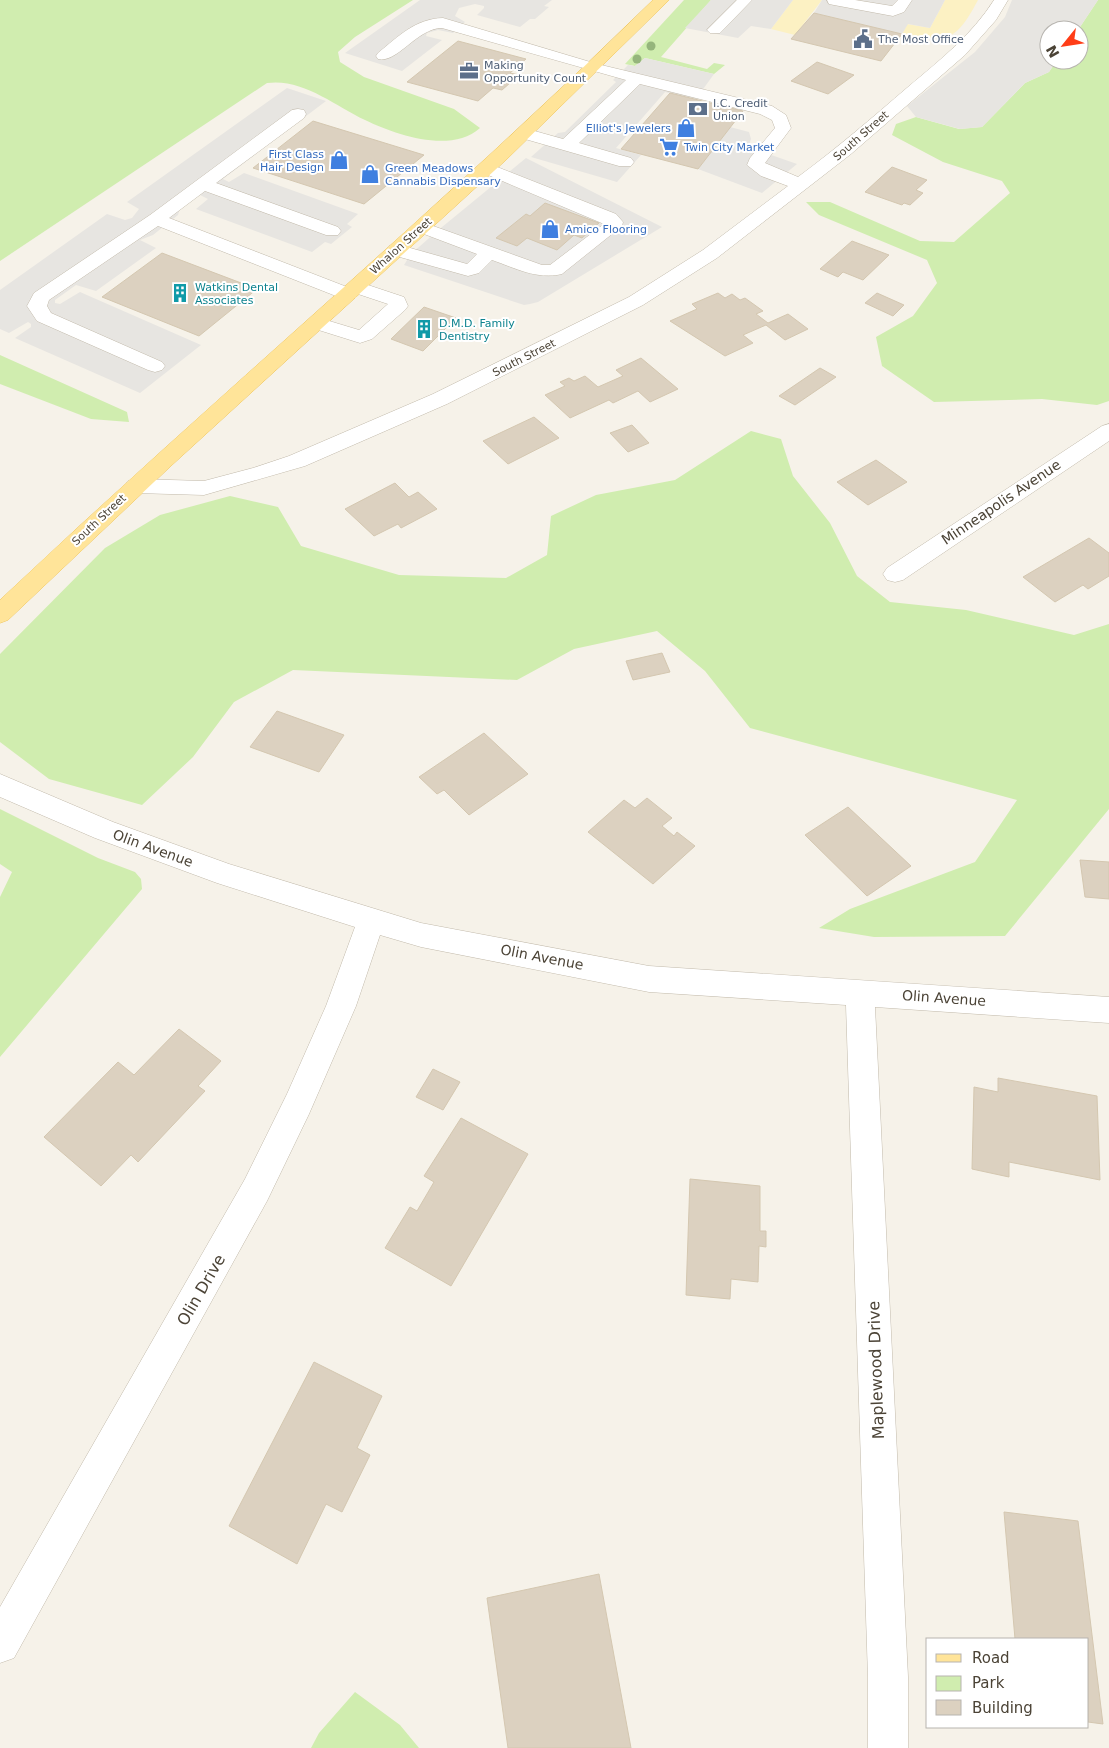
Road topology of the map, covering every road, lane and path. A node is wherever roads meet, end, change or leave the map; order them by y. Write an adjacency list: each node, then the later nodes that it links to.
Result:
1 (662, 0): 8 (main road, Whalon Street)
2 (745, 0): 6 (street)
3 (905, 0): 5 (street)
4 (1002, 0): 16 (street, South Street)
5 (834, 1)
6 (715, 30)
7 (384, 56): 8 (street)
8 (592, 67): 9 (street); 11 (main road, Whalon Street)
9 (637, 78): 12 (street); 16 (street)
10 (298, 114): 15 (street)
11 (524, 133): 12 (street); 14 (main road, Whalon Street)
12 (567, 146): 13 (street)
13 (625, 162)
14 (487, 168): 18 (main road, Whalon Street); 21 (street)
15 (203, 184): 17 (street); 19 (street)
16 (800, 184): 26 (street, South Street)
17 (156, 219): 22 (street); 24 (street)
18 (422, 227): 20 (main road, Whalon Street); 21 (street)
19 (332, 231)
20 (396, 250): 21 (street); 22 (main road, Whalon Street)
21 (489, 252)
22 (352, 291): 23 (main road, Whalon Street); 23 (street)
23 (316, 323): 26 (main road, Whalon Street)
24 (155, 366)
25 (1109, 431): 27 (street, Minneapolis Avenue)
26 (136, 486): 28 (main road, South Street)
27 (895, 574)
28 (0, 614)
29 (0, 784): 30 (street, Olin Avenue)
30 (371, 921): 31 (street, Olin Avenue); 33 (street, Olin Drive)
31 (860, 992): 32 (street, Olin Avenue); 34 (street, Maplewood Drive)
32 (1109, 1010)
33 (0, 1644)
34 (888, 1748)

